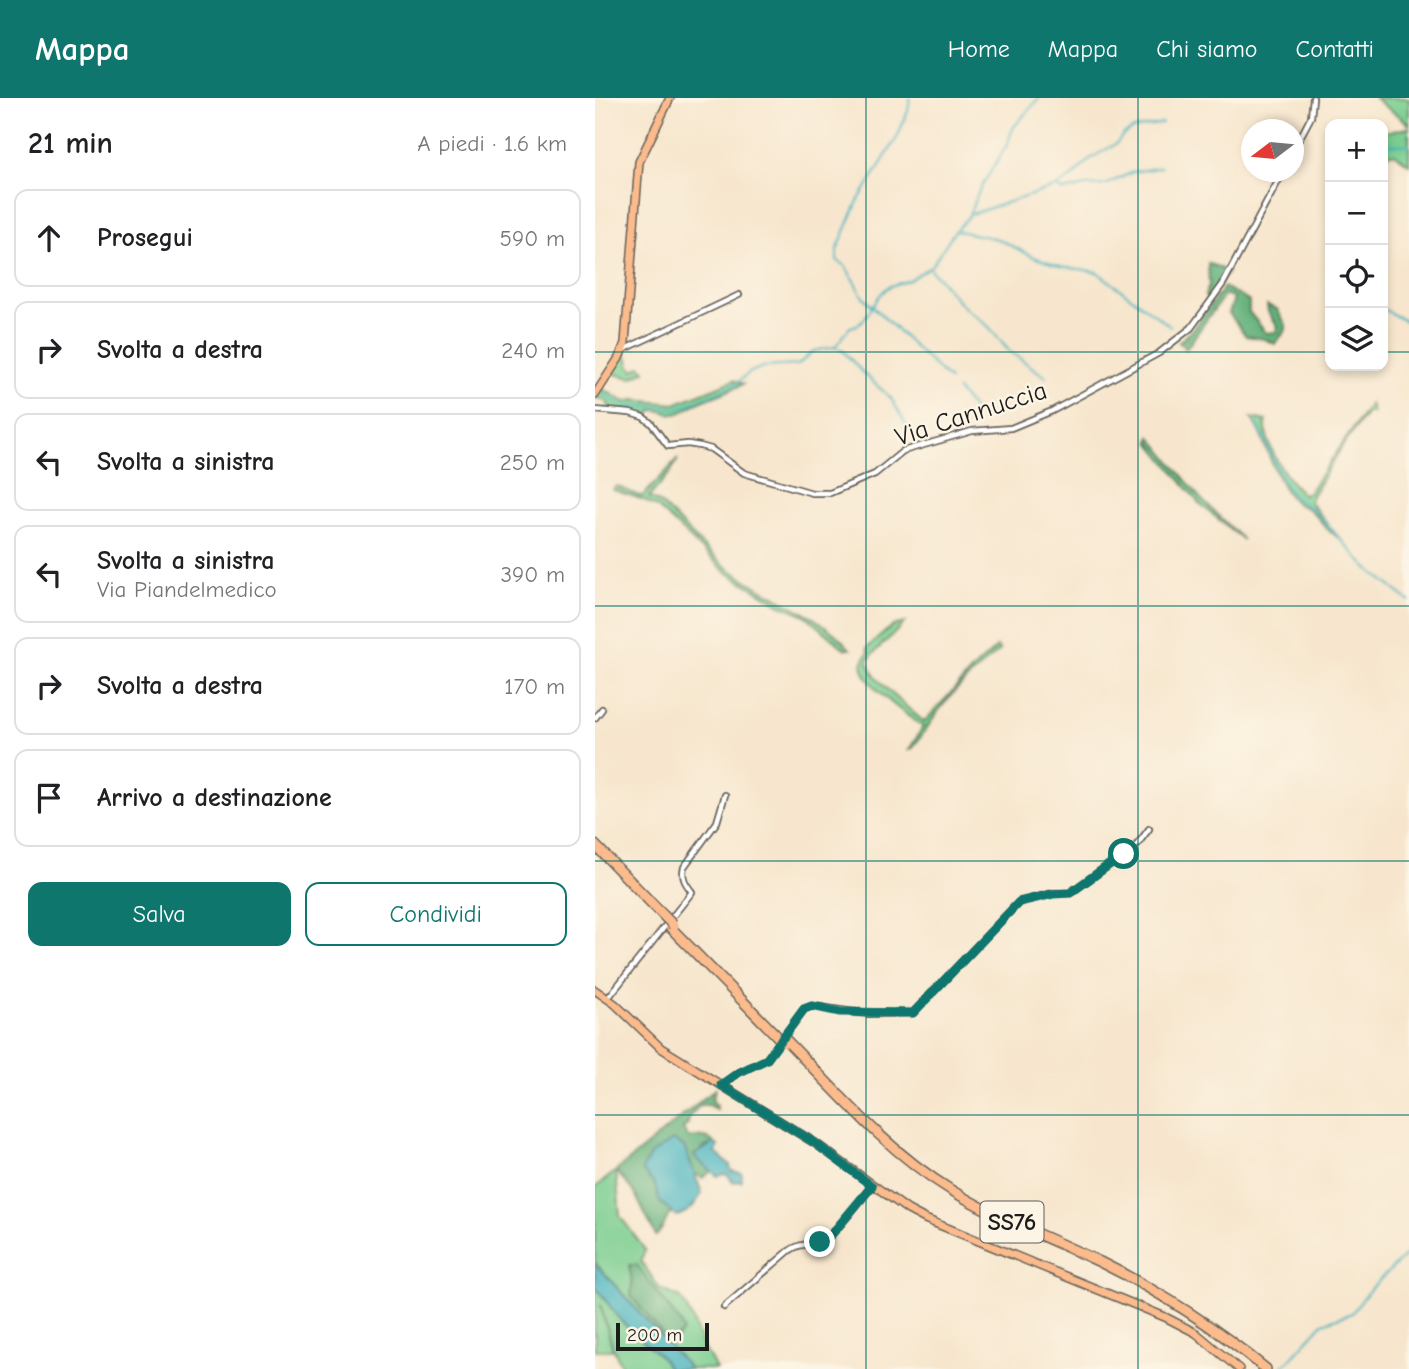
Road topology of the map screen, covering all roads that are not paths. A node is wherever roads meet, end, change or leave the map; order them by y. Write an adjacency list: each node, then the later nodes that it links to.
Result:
1 (670, 98): 6 (main road)
2 (1313, 98): 3 (street)
3 (1304, 130)
4 (1278, 182): 8 (street, Via Cannuccia)
5 (739, 295): 6 (street)
6 (622, 351): 7 (main road)
7 (597, 392)
8 (595, 410)
9 (602, 709): 10 (street)
10 (595, 718)
11 (726, 795): 17 (street)
12 (1149, 829): 19 (street)
13 (595, 845): 15 (highway, SS76)
14 (595, 851): 15 (highway, SS76)
15 (668, 923): 18 (highway, SS76)
16 (595, 990): 17 (main road)
17 (607, 999): 19 (main road)
18 (782, 1039): 23 (highway, SS76); 24 (highway, SS76)
19 (721, 1085): 20 (main road)
20 (872, 1186): 21 (street); 22 (main road)
21 (724, 1307)
22 (1239, 1369)
23 (1260, 1369)
24 (1266, 1369)

